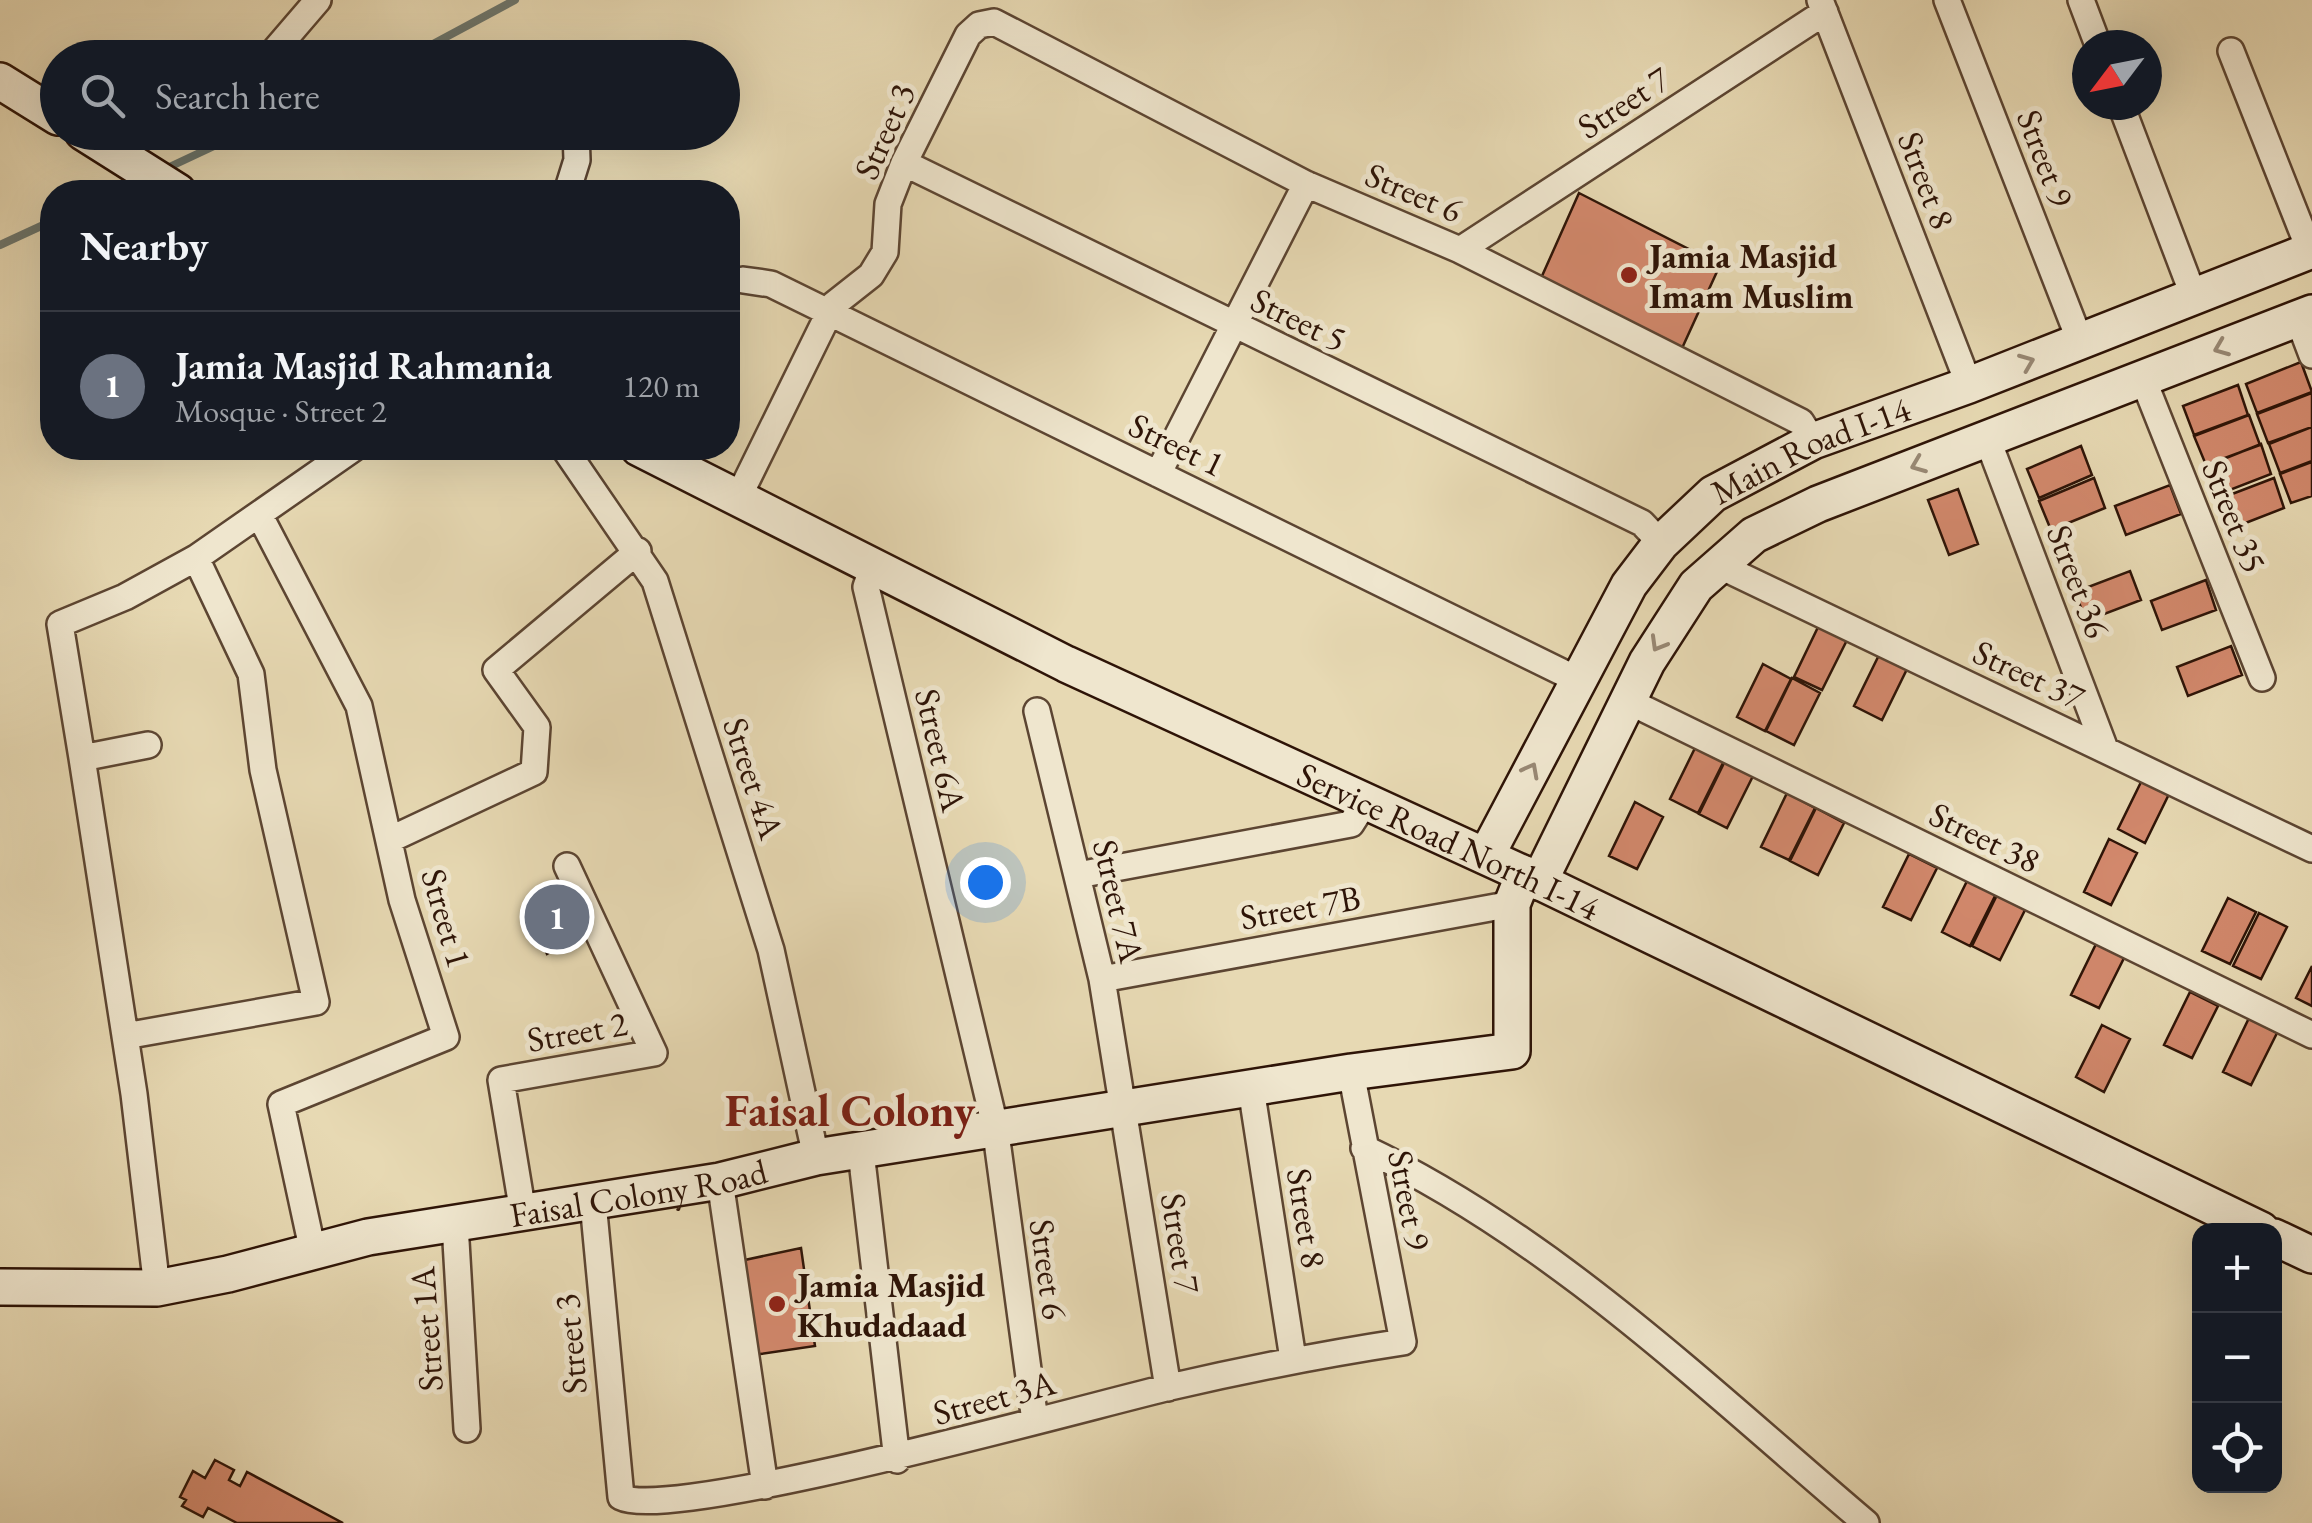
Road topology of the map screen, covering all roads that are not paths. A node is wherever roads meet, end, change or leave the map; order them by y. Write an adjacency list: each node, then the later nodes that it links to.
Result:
1 (318, 0): 7 (street)
2 (1947, 0): 25 (street, Street 9)
3 (2081, 0): 6 (street)
4 (1822, 6): 18 (street, Street 7); 28 (street, Street 8)
5 (979, 24): 14 (street, Street 3); 17 (street, Street 6)
6 (2092, 30)
7 (284, 40)
8 (2232, 51): 19 (street)
9 (0, 81): 10 (main road)
10 (40, 105)
11 (2127, 120): 21 (street)
12 (112, 150): 15 (main road)
13 (577, 150): 16 (street)
14 (904, 163): 22 (street, Street 3); 24 (street, Street 5)
15 (159, 180)
16 (571, 180)
17 (1306, 184): 18 (street, Street 6); 24 (street)
18 (1460, 250): 30 (street, Street 6)
19 (2311, 251): 21 (main road, Main Road I-14)
20 (743, 280): 22 (street, Street 1)
21 (2194, 297): 25 (main road, Main Road I-14)
22 (830, 315): 34 (street, Street 1); 35 (street, Street 3)
23 (2305, 316): 26 (street); 27 (main road, Main Road I-14, one-way to 27)
24 (1235, 328): 34 (street); 37 (street, Street 5)
25 (2080, 341): 28 (main road, Main Road I-14, one-way to 25)
26 (2312, 355)
27 (2143, 380): 29 (main road, Main Road I-14); 42 (street, Street 35)
28 (1969, 385): 30 (main road, Main Road I-14)
29 (1987, 438): 40 (main road, Main Road I-14, one-way to 40); 48 (street, Street 36)
30 (1813, 441): 37 (main road, Main Road I-14)
31 (337, 460): 36 (street)
32 (573, 460): 38 (street, Street 4A)
33 (664, 460): 35 (main road, Service Road North I-14)
34 (1158, 474): 43 (street, Street 1)
35 (738, 498): 41 (main road, Service Road North I-14)
36 (260, 516): 39 (street); 52 (street, Street 1)
37 (1661, 543): 43 (main road, Main Road I-14)
38 (638, 551): 52 (street); 67 (street, Street 4A)
39 (196, 558): 50 (street); 60 (street)
40 (1716, 564): 44 (main road, Main Road I-14, one-way to 44); 48 (street, Street 37)
41 (873, 566): 51 (main road, Service Road North I-14); 64 (street, Street 6A)
42 (2262, 678)
43 (1578, 680): 46 (main road, Main Road I-14)
44 (1628, 702): 49 (main road, Main Road I-14); 59 (street, Street 38)
45 (1037, 712): 56 (street, Street 7A)
46 (1552, 730): 49 (main road); 54 (main road, Main Road I-14, one-way to 46)
47 (148, 745): 50 (street)
48 (2105, 749): 53 (street, Street 37)
49 (1599, 755): 57 (main road, Main Road I-14)
50 (82, 758): 60 (street)
51 (1365, 802): 54 (main road, Service Road North I-14); 56 (street)
52 (389, 840): 74 (street, Street 1)
53 (2312, 849)
54 (1486, 856): 57 (main road, Service Road North I-14)
55 (567, 866): 70 (street, Street 2)
56 (1078, 874): 58 (street, Street 7A)
57 (1525, 887): 58 (street, Street 7B); 61 (main road, Faisal Colony Road); 71 (main road, Service Road North I-14)
58 (1102, 980): 63 (street, Street 7A)
59 (2312, 1035)
60 (124, 1036): 77 (street)
61 (1351, 1072): 62 (main road, Faisal Colony Road); 65 (street, Street 9)
62 (1251, 1088): 63 (main road, Faisal Colony Road); 79 (street, Street 8)
63 (1126, 1109): 64 (main road, Faisal Colony Road); 80 (street, Street 7)
64 (994, 1126): 66 (main road, Faisal Colony Road); 81 (street, Street 6)
65 (1364, 1148): 78 (street, Street 9); 86 (street)
66 (861, 1152): 67 (main road, Faisal Colony Road); 83 (street)
67 (816, 1157): 68 (main road, Faisal Colony Road)
68 (720, 1182): 69 (main road, Faisal Colony Road); 85 (street)
69 (592, 1202): 70 (main road, Faisal Colony Road); 84 (street, Street 3)
70 (522, 1212): 72 (main road, Faisal Colony Road)
71 (2246, 1223)
72 (455, 1224): 74 (main road, Faisal Colony Road); 82 (street, Street 1A)
73 (2282, 1241): 75 (main road)
74 (312, 1252): 77 (main road, Faisal Colony Road)
75 (2312, 1255)
76 (0, 1288): 77 (main road, Faisal Colony Road)
77 (157, 1288)
78 (1402, 1342): 79 (street, Street 3A)
79 (1293, 1359): 80 (street, Street 3A)
80 (1168, 1388): 81 (street, Street 3A)
81 (1035, 1421): 83 (street, Street 3A)
82 (467, 1429)
83 (897, 1460): 85 (street, Street 3A)
84 (618, 1479): 85 (street, Street 3A)
85 (765, 1486)
86 (1866, 1523)

